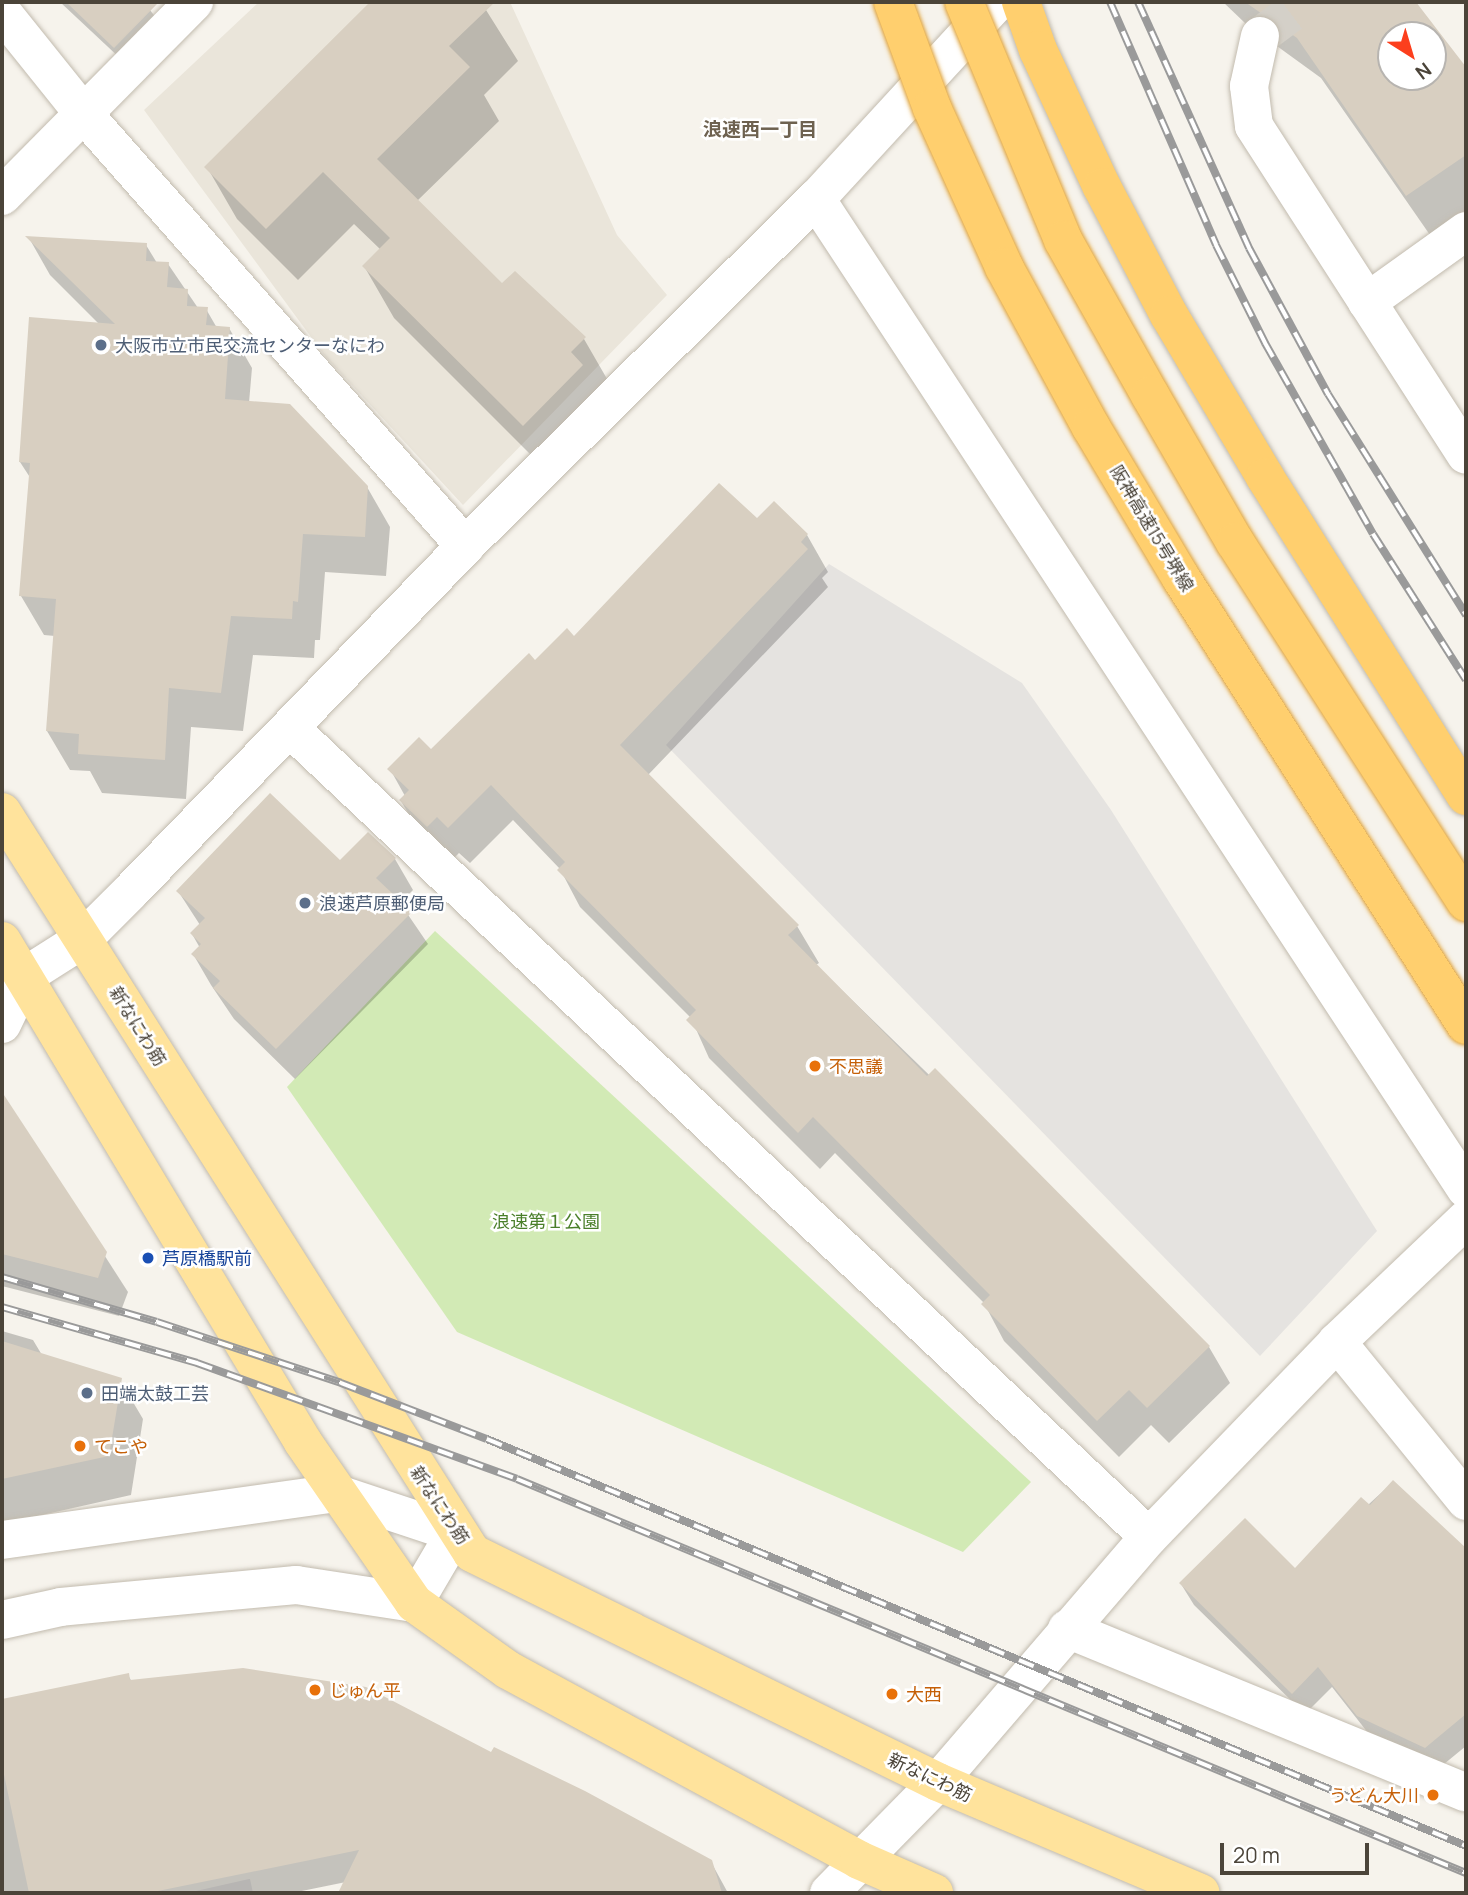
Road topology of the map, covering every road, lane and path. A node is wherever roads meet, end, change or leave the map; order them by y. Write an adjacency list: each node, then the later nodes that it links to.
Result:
1 (194, 2): 8 (street)
2 (893, 2): 23 (highway, 阪神高速15号堺線, bridge)
3 (964, 2): 18 (highway, bridge)
4 (998, 2): 10 (street)
5 (1021, 2): 16 (highway)
6 (2, 12): 8 (street)
7 (1260, 36): 12 (street)
8 (82, 112): 9 (street); 14 (street)
9 (2, 196)
10 (816, 200): 14 (street); 24 (street)
11 (1466, 231): 12 (street)
12 (1367, 302): 13 (street)
13 (1466, 455)
14 (466, 546): 15 (street)
15 (292, 730): 19 (street); 30 (street)
16 (1466, 796)
17 (2, 812): 19 (main road, 新なにわ筋)
18 (1466, 902)
19 (83, 939): 21 (street); 29 (main road, 新なにわ筋)
20 (2, 941): 21 (main road)
21 (25, 976): 22 (street); 27 (main road)
22 (2, 1024)
23 (1466, 1025)
24 (1466, 1189)
25 (1466, 1219): 26 (street)
26 (1337, 1342): 28 (street); 30 (street)
27 (335, 1493): 29 (street); 31 (street); 32 (main road)
28 (1466, 1501)
29 (456, 1533): 32 (street); 35 (main road, 新なにわ筋)
30 (1149, 1536): 34 (street)
31 (2, 1540)
32 (414, 1603): 33 (street); 37 (main road)
33 (2, 1620)
34 (1067, 1629): 35 (street); 36 (street)
35 (938, 1782): 37 (street); 41 (main road, 新なにわ筋)
36 (1466, 1793)
37 (859, 1860): 38 (street); 39 (street); 40 (main road)
38 (829, 1893)
39 (885, 1893)
40 (934, 1893)
41 (1202, 1893)

